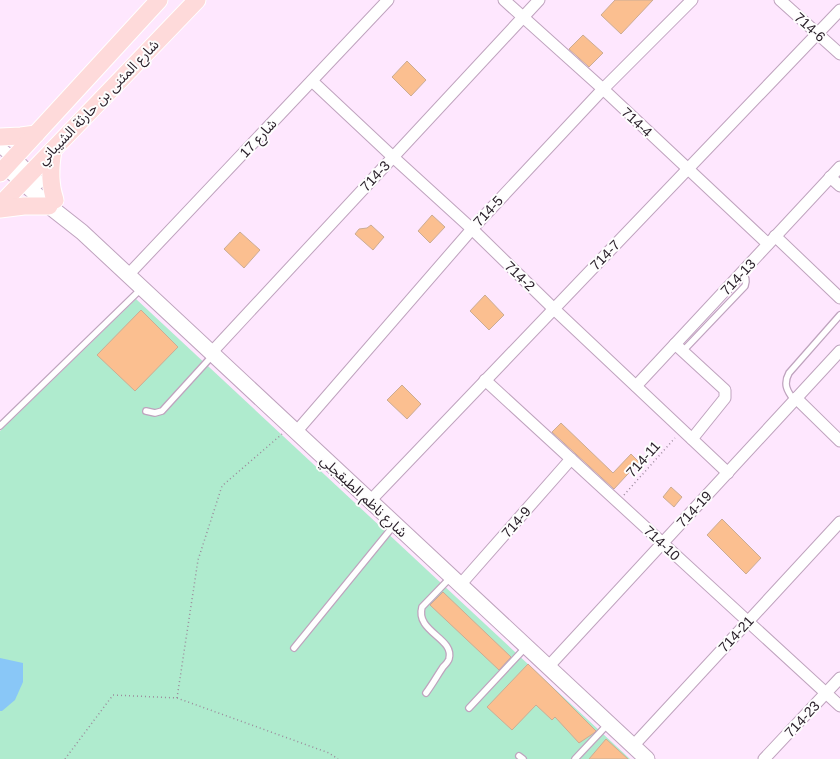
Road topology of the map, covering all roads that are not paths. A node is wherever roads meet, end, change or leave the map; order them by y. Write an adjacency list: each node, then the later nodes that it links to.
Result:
1 (146, 0): 11 (street)
2 (159, 0): 11 (main road, شارع المثنى بن حارثة الشيباني)
3 (197, 0): 19 (main road, شارع المثنى بن حارثة الشيباني)
4 (388, 0): 14 (street, شارع 17)
5 (504, 0): 10 (street, 714-4)
6 (539, 0): 10 (street, 714-3)
7 (692, 0): 15 (street, 714-5)
8 (780, 0): 12 (street, 714-6)
9 (840, 10): 12 (street, 714-7)
10 (523, 17): 15 (street, 714-4); 20 (street, 714-3)
11 (137, 24): 16 (main road, شارع المثنى بن حارثة الشيباني)
12 (817, 34): 13 (street, 714-6); 23 (street, 714-7)
13 (840, 54)
14 (312, 81): 20 (street, 714-2); 32 (street, شارع 17)
15 (603, 90): 23 (street, 714-4); 30 (street, 714-5)
16 (36, 134): 17 (main road); 21 (main road, شارع المثنى بن حارثة الشيباني)
17 (0, 137)
18 (0, 147): 21 (street)
19 (53, 150): 24 (main road, شارع المثنى بن حارثة الشيباني); 27 (main road)
20 (393, 157): 30 (street, 714-2); 39 (street, 714-3)
21 (5, 165): 24 (main road, شارع ناظم الطبقجلي)
22 (840, 167): 25 (street, 714-13)
23 (687, 169): 31 (street, 714-4); 35 (street, 714-7)
24 (26, 178): 27 (main road, شارع ناظم الطبقجلي); 28 (main road, شارع المثنى بن حارثة الشيباني)
25 (830, 178): 26 (street); 31 (street, 714-13)
26 (840, 186)
27 (52, 203): 29 (main road); 32 (main road, شارع ناظم الطبقجلي)
28 (0, 205)
29 (0, 209)
30 (472, 229): 35 (street, 714-2); 45 (street, 714-5)
31 (772, 240): 34 (street, 714-4); 37 (street, 714-13)
32 (128, 275): 33 (main road, شارع ناظم الطبقجلي)
33 (142, 288): 39 (main road, شارع ناظم الطبقجلي); 44 (lane)
34 (840, 298)
35 (554, 309): 40 (street, 714-7); 41 (street, 714-2)
36 (840, 315): 42 (lane)
37 (679, 347): 41 (street, 714-13); 46 (street)
38 (840, 350): 42 (street, 714-19)
39 (212, 354): 43 (lane); 45 (main road, شارع ناظم الطبقجلي)
40 (485, 380): 48 (street, 714-10); 50 (street, 714-7)
41 (636, 386): 46 (street, 714-2)
42 (795, 399): 47 (street); 49 (street, 714-19)
43 (146, 411)
44 (0, 426)
45 (294, 430): 50 (main road, شارع ناظم الطبقجلي)
46 (692, 439): 49 (street, 714-2)
47 (840, 441)
48 (571, 459): 53 (street, 714-10); 54 (street, 714-9)
49 (728, 472): 53 (street, 714-19)
50 (370, 501): 52 (main road, شارع ناظم الطبقجلي)
51 (840, 522): 55 (street, 714-21)
52 (395, 524): 54 (main road, شارع ناظم الطبقجلي); 57 (lane)
53 (662, 544): 55 (street, 714-10); 58 (street, 714-19)
54 (456, 581): 56 (main road, شارع ناظم الطبقجلي); 60 (lane)
55 (748, 622): 61 (street, 714-10); 65 (street, 714-21)
56 (526, 647): 58 (main road, شارع ناظم الطبقجلي); 63 (lane)
57 (294, 648)
58 (548, 667): 64 (main road, شارع ناظم الطبقجلي)
59 (840, 678): 61 (street, 714-23)
60 (426, 693)
61 (826, 693): 62 (street, 714-10); 68 (street, 714-23)
62 (840, 706)
63 (469, 708)
64 (608, 723): 65 (main road, شارع ناظم الطبقجلي); 66 (lane)
65 (633, 746): 67 (main road, شارع ناظم الطبقجلي)
66 (575, 759)
67 (646, 759)
68 (764, 759)

